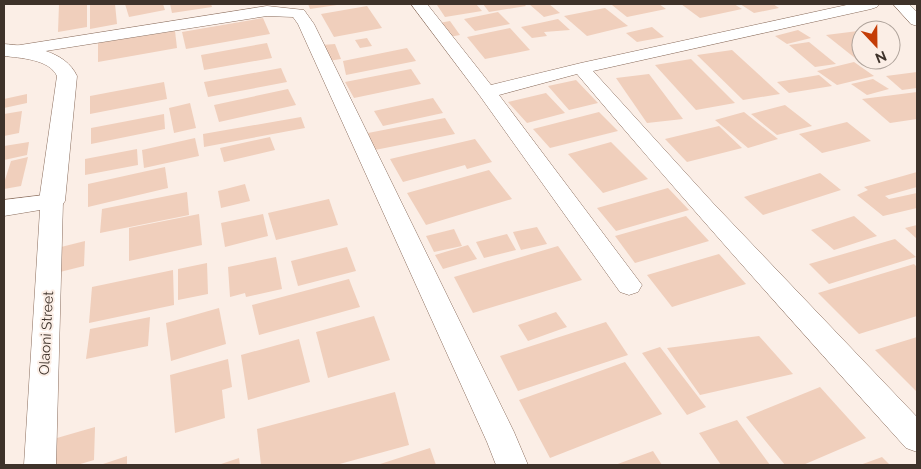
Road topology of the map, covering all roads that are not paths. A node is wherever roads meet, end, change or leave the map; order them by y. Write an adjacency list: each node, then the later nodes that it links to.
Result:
1 (419, 4): 7 (street)
2 (871, 4): 6 (street)
3 (901, 4): 4 (street)
4 (917, 21)
5 (9, 50): 8 (street); 13 (street)
6 (580, 68): 7 (street); 11 (street)
7 (487, 92): 10 (street)
8 (52, 201): 9 (street); 12 (street, Olaoni Street)
9 (4, 208)
10 (629, 285)
11 (917, 438)
12 (40, 465)
13 (512, 465)

